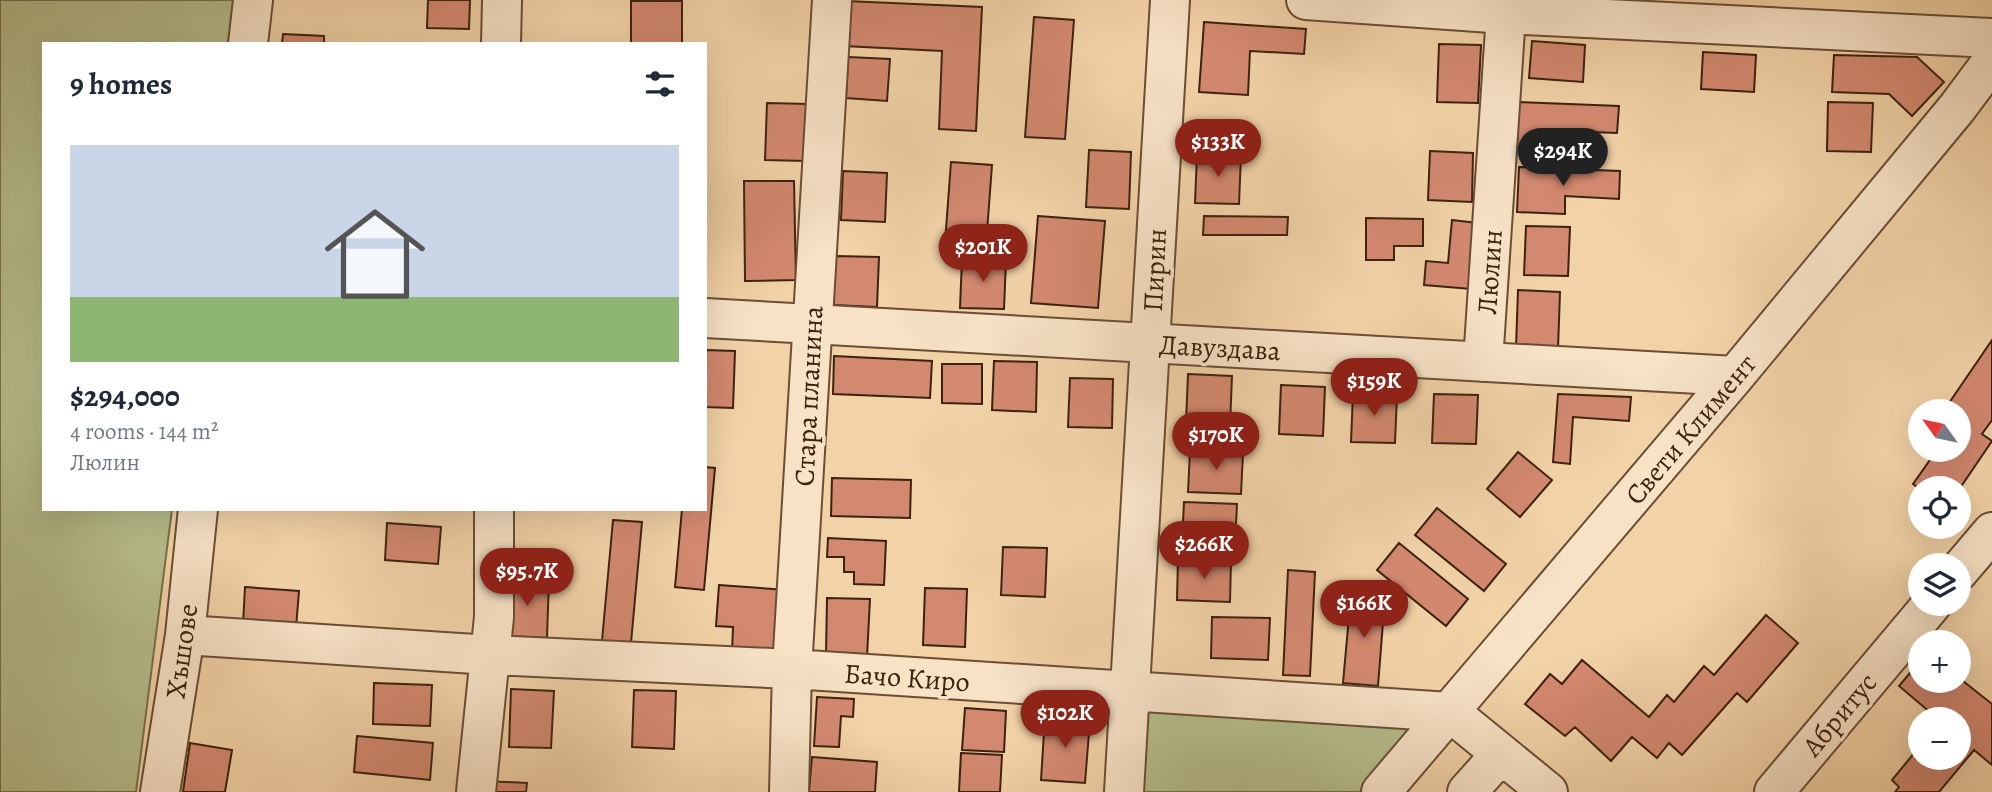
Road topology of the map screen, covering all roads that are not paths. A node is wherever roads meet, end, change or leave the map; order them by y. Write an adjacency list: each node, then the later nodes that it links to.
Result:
1 (253, 0): 8 (street)
2 (502, 0): 9 (street)
3 (832, 0): 12 (street, Стара планина)
4 (1170, 0): 13 (street, Пирин)
5 (1306, 0): 6 (street)
6 (1506, 14): 7 (street); 14 (street, Люлин)
7 (1992, 38)
8 (248, 42)
9 (501, 42)
10 (1992, 61): 15 (street, Свети Климент)
11 (707, 318): 12 (street, Давуздава)
12 (812, 324): 13 (street, Давуздава); 23 (street, Стара планина)
13 (1150, 344): 14 (street, Давуздава); 24 (street, Пирин)
14 (1483, 362): 15 (street, Давуздава)
15 (1735, 376): 25 (street, Свети Климент)
16 (198, 511): 21 (street, Хъшове)
17 (494, 511): 22 (street)
18 (1992, 532): 19 (street)
19 (1971, 557)
20 (1922, 616): 34 (street, Абритус)
21 (185, 635): 22 (street, Бачо Киро); 27 (street, Хъшове)
22 (490, 655): 23 (street, Бачо Киро); 28 (street)
23 (792, 669): 24 (street, Бачо Киро); 29 (street, Стара планина)
24 (1130, 692): 25 (street, Бачо Киро); 30 (street, Пирин)
25 (1450, 712): 26 (street); 31 (street, Свети Климент)
26 (1501, 754): 32 (street); 33 (street)
27 (160, 792)
28 (476, 792)
29 (789, 792)
30 (1124, 792)
31 (1381, 792)
32 (1467, 792)
33 (1548, 792)
34 (1774, 792)

